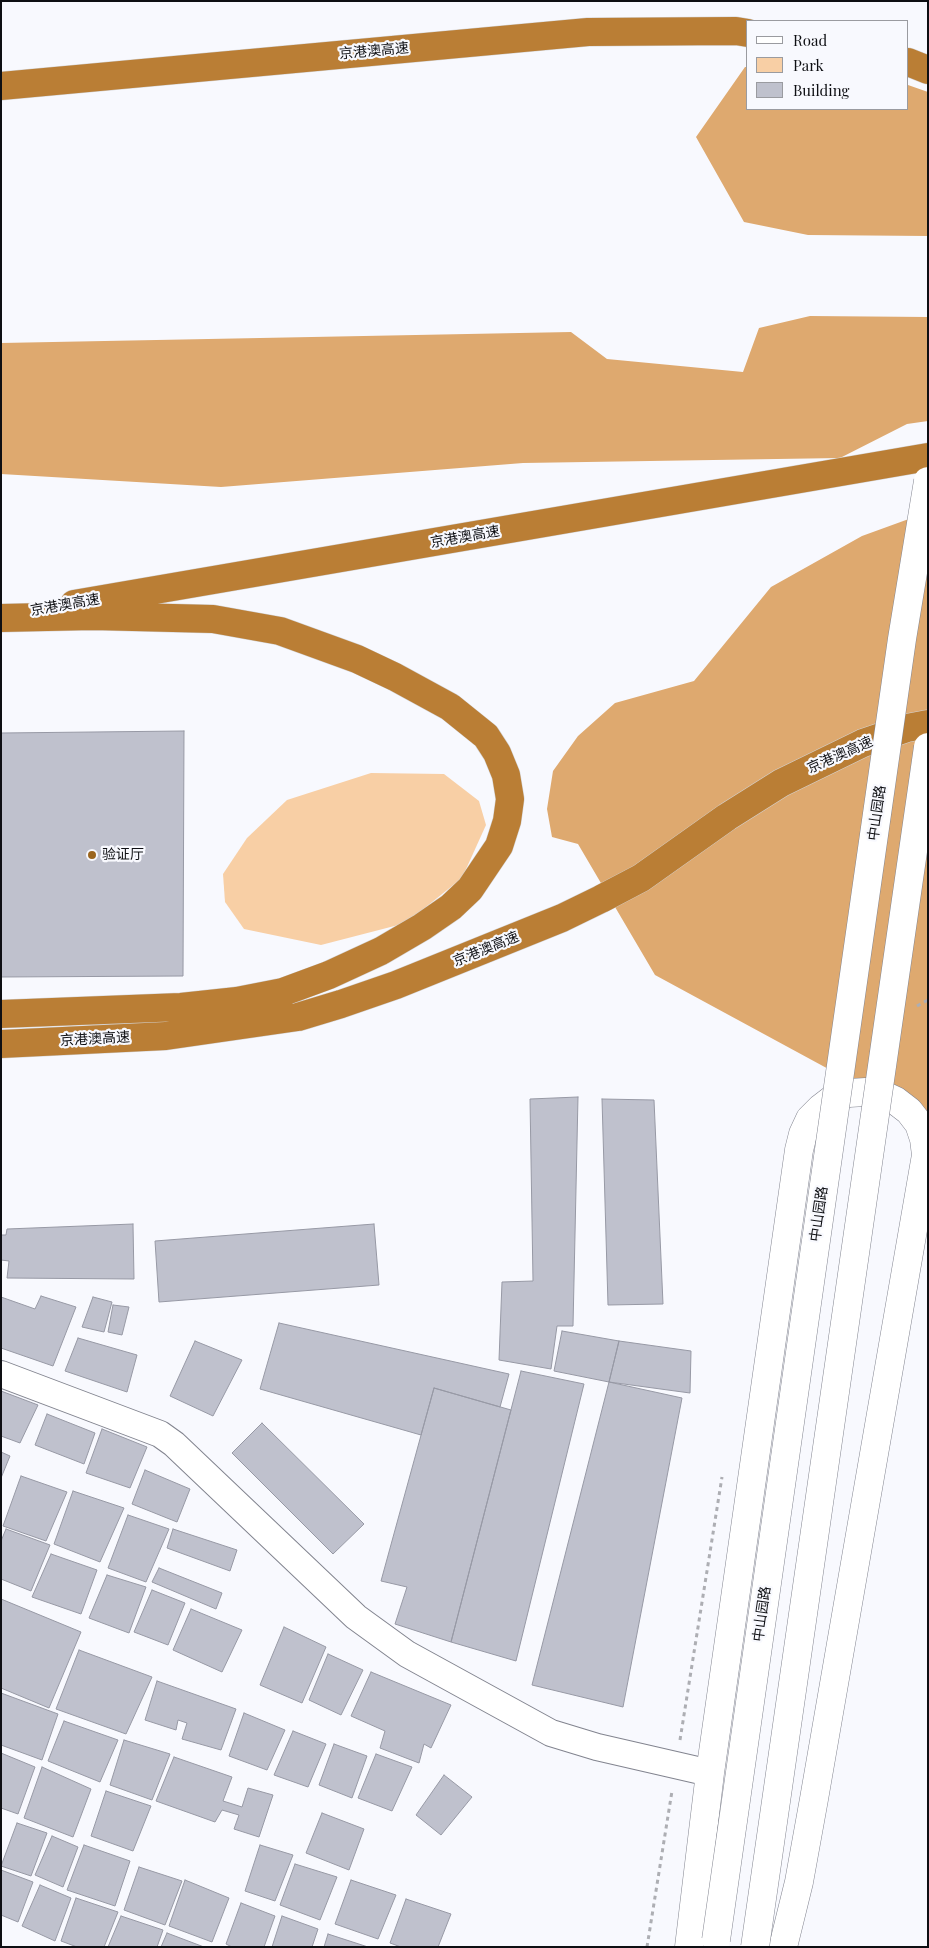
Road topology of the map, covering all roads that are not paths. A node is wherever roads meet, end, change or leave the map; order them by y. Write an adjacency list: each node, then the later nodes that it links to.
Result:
1 (746, 32): 4 (highway, 京港澳高速)
2 (909, 62): 3 (highway)
3 (928, 70)
4 (1, 86)
5 (928, 458): 7 (highway, 京港澳高速)
6 (928, 481): 14 (main road, 中山园路, bridge)
7 (1, 617): 10 (highway)
8 (928, 724): 11 (highway, 京港澳高速)
9 (928, 747): 16 (main road, bridge)
10 (1, 1014)
11 (1, 1044)
12 (1, 1374): 13 (street)
13 (710, 1773): 15 (main road); 17 (main road)
14 (715, 1944)
15 (689, 1947)
16 (755, 1947)
17 (783, 1947)

